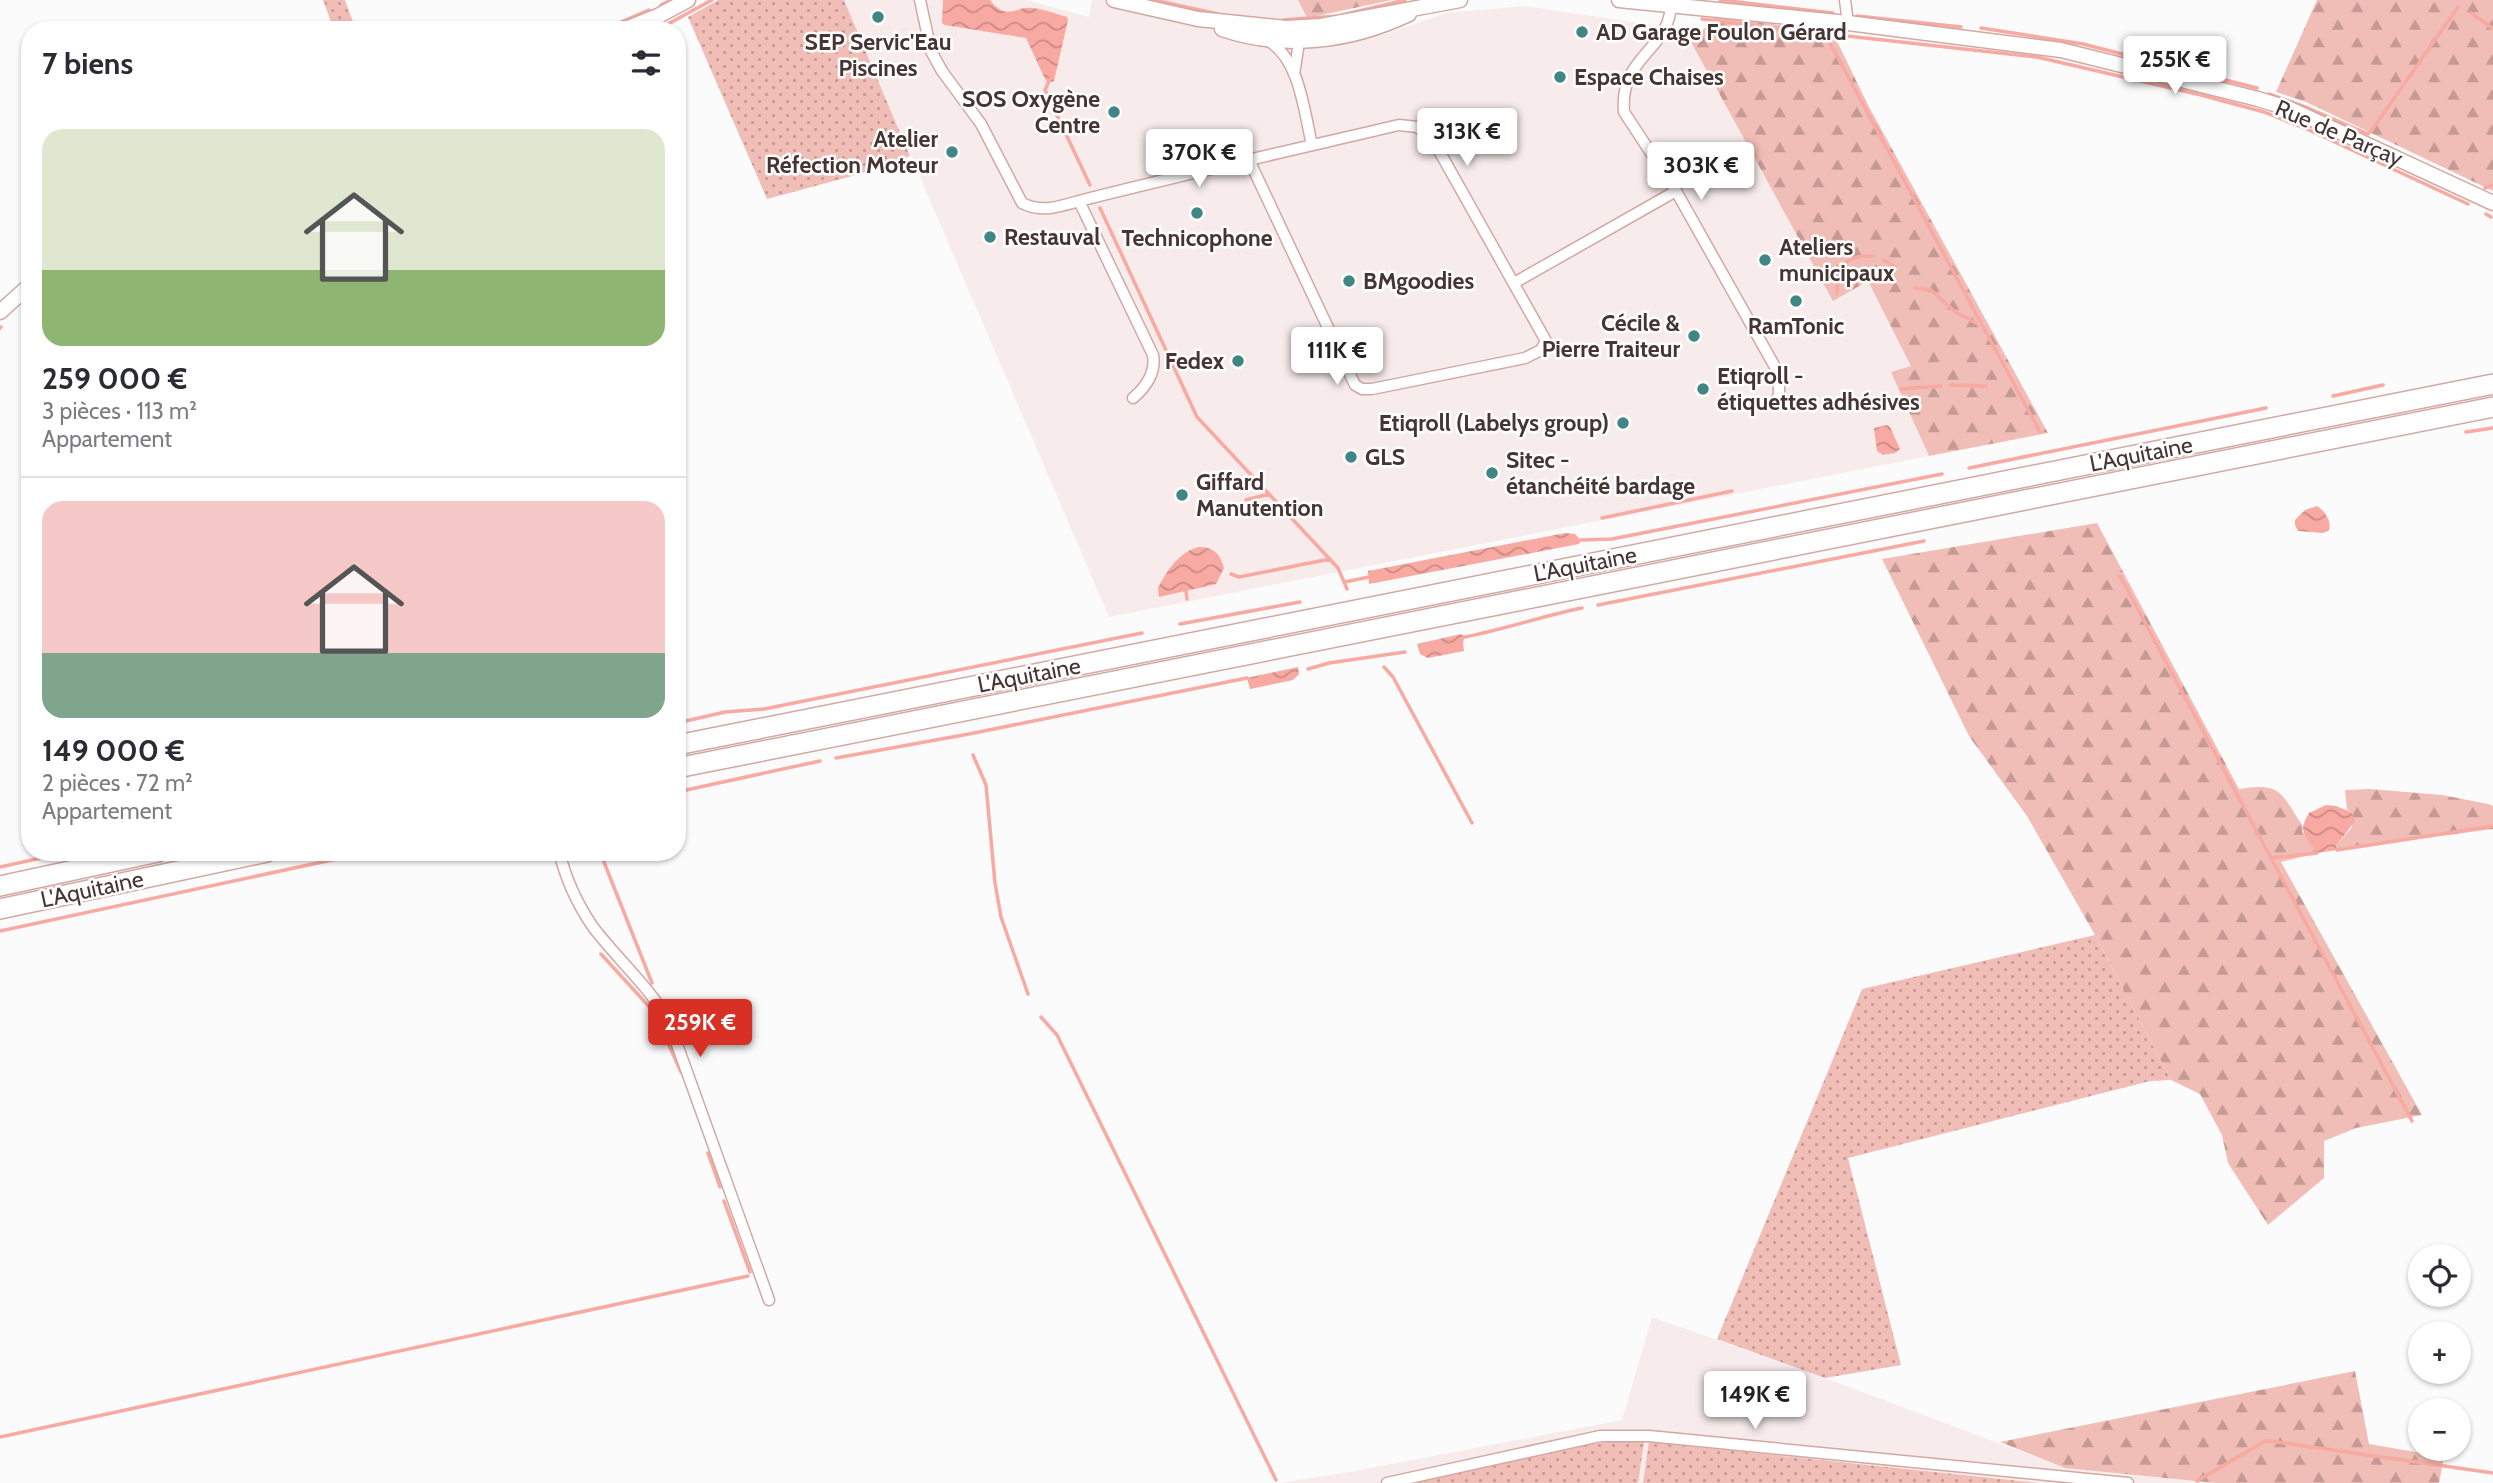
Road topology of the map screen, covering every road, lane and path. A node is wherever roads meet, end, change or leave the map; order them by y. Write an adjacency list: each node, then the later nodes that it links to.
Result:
1 (688, 0): 12 (street)
2 (920, 0): 13 (street)
3 (926, 0): 13 (street)
4 (1114, 0): 11 (street)
5 (1460, 0): 8 (street)
6 (1619, 0): 9 (street, Rue de Parçay)
7 (1845, 0): 14 (street)
8 (1433, 5): 10 (street); 17 (street)
9 (1671, 5): 14 (street, Rue de Parçay); 22 (street)
10 (1365, 17): 15 (street); 17 (street)
11 (1198, 19): 15 (street); 16 (street)
12 (646, 21)
13 (924, 22): 23 (street)
14 (1848, 23): 24 (street, Rue de Parçay)
15 (1275, 27): 17 (street)
16 (1264, 39): 17 (street); 18 (street)
17 (1294, 41): 18 (street); 19 (street)
18 (1284, 57): 19 (street)
19 (1294, 74): 20 (street)
20 (1312, 145): 21 (street); 25 (street)
21 (1249, 160): 23 (street); 25 (street)
22 (1676, 191): 25 (street); 30 (street)
23 (1079, 201): 29 (street)
24 (2493, 203)
25 (1514, 283)
26 (21, 293): 27 (street)
27 (0, 312)
28 (2493, 384): 32 (highway, L'Aquitaine)
29 (1133, 398)
30 (1776, 402)
31 (2493, 407): 33 (highway, L'Aquitaine)
32 (686, 743)
33 (686, 766)
34 (116, 861): 37 (highway, L'Aquitaine)
35 (225, 861): 38 (highway, L'Aquitaine)
36 (562, 861): 39 (street)
37 (0, 886)
38 (0, 909)
39 (769, 1300)
40 (1387, 1483): 41 (street)
41 (2128, 1483)

